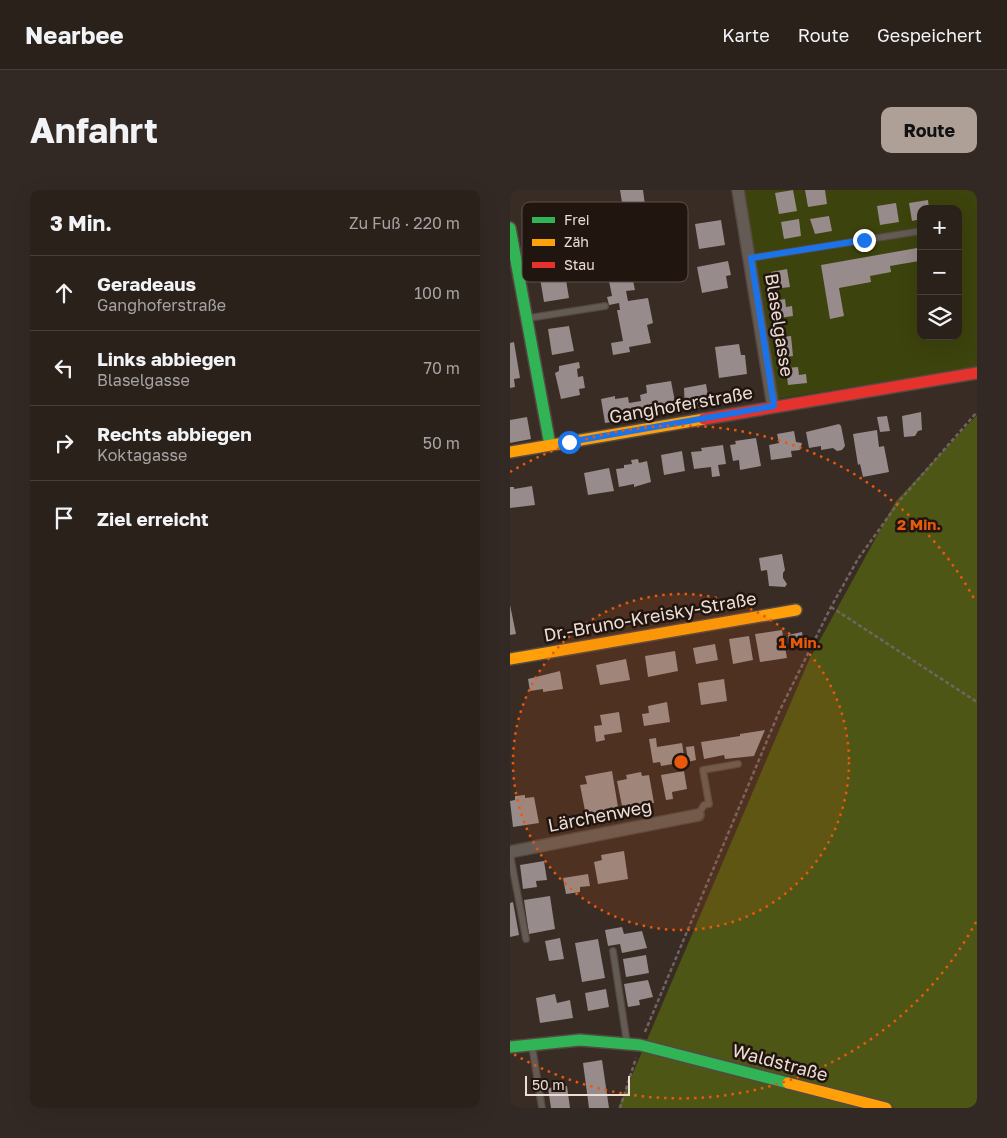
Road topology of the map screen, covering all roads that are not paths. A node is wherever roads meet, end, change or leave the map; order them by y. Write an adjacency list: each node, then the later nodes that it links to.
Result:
1 (738, 190): 4 (street, Blaselgasse)
2 (510, 228): 5 (street)
3 (917, 232): 4 (lane)
4 (751, 258): 10 (street, Blaselgasse)
5 (523, 298): 6 (street); 8 (street)
6 (510, 300)
7 (605, 306): 8 (lane)
8 (527, 318): 11 (street)
9 (977, 373): 10 (street, Ganghoferstraße)
10 (774, 406): 11 (street, Ganghoferstraße)
11 (550, 445): 12 (street, Ganghoferstraße)
12 (510, 452)
13 (796, 610): 14 (street, Dr.-Bruno-Kreisky-Straße)
14 (510, 659)
15 (738, 764): 16 (lane)
16 (698, 815): 17 (street, Lärchenweg)
17 (510, 853): 18 (lane)
18 (526, 939)
19 (613, 951): 20 (lane)
20 (627, 1043): 21 (street, Waldstraße); 24 (street, Waldstraße)
21 (532, 1044): 22 (street, Waldstraße); 23 (lane)
22 (510, 1047)
23 (542, 1108)
24 (886, 1108)

